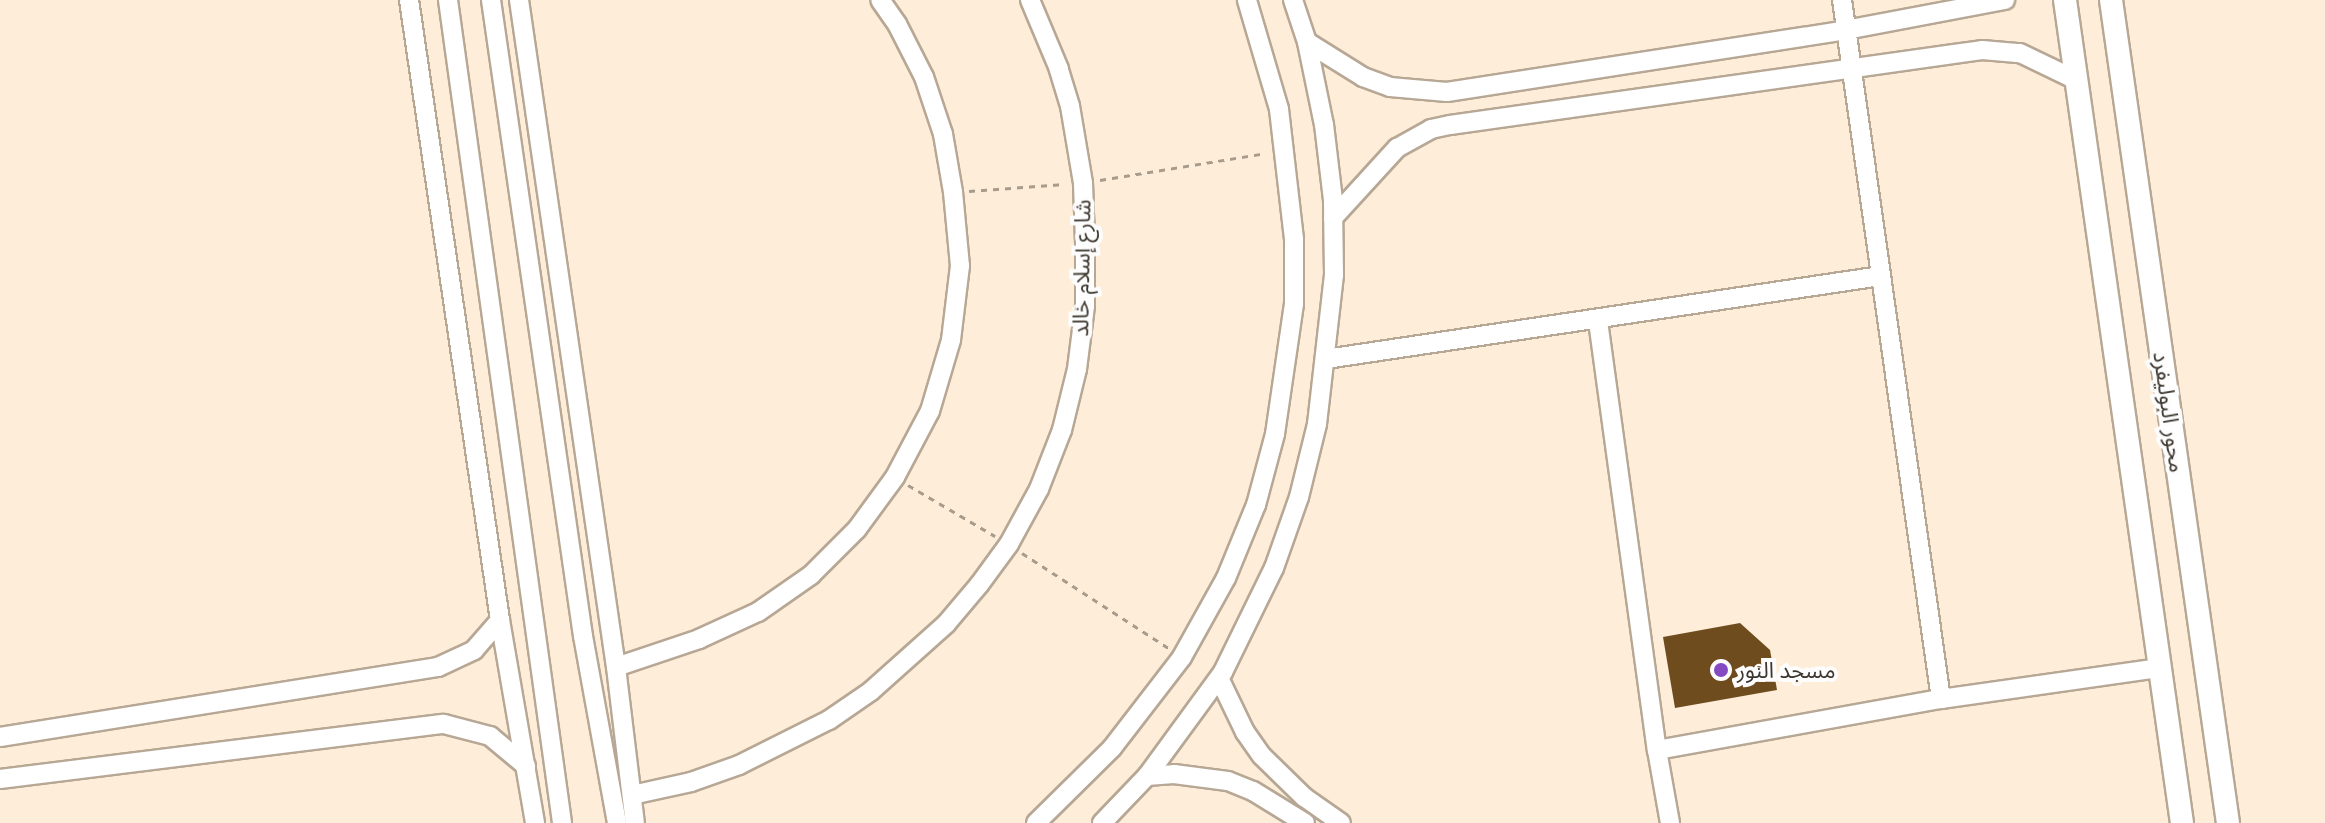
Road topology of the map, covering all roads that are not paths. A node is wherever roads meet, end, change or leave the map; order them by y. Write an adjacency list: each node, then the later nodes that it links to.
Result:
1 (409, 0): 21 (street)
2 (448, 0): 33 (street)
3 (491, 0): 34 (street)
4 (519, 0): 22 (street)
5 (880, 0): 22 (street)
6 (1030, 0): 31 (street, شارع إسلام خالد)
7 (1247, 0): 36 (street)
8 (1293, 0): 14 (street)
9 (1842, 0): 13 (street)
10 (2005, 0): 13 (street)
11 (2065, 0): 16 (street, محور البوليفرد)
12 (2111, 0): 42 (street, محور البوليفرد)
13 (1846, 30): 14 (street); 15 (street)
14 (1307, 42): 17 (street)
15 (1852, 69): 16 (street); 17 (street); 18 (street)
16 (2076, 80): 23 (street, محور البوليفرد)
17 (1333, 218): 20 (street)
18 (1881, 276): 19 (street); 25 (street)
19 (1598, 321): 20 (street); 27 (street)
20 (1326, 359): 24 (street)
21 (500, 620): 26 (street); 28 (street)
22 (616, 667): 31 (street)
23 (2160, 668): 25 (street); 41 (street, محور البوليفرد)
24 (1219, 678): 29 (street); 39 (street)
25 (1941, 699): 27 (street)
26 (0, 737)
27 (1657, 750): 40 (street)
28 (526, 766): 30 (street); 32 (street)
29 (1147, 776): 37 (street); 38 (street)
30 (0, 779)
31 (632, 795): 35 (street)
32 (535, 823)
33 (562, 823)
34 (617, 823)
35 (635, 823)
36 (1036, 823)
37 (1102, 823)
38 (1305, 823)
39 (1341, 823)
40 (1670, 823)
41 (2182, 823)
42 (2228, 823)

